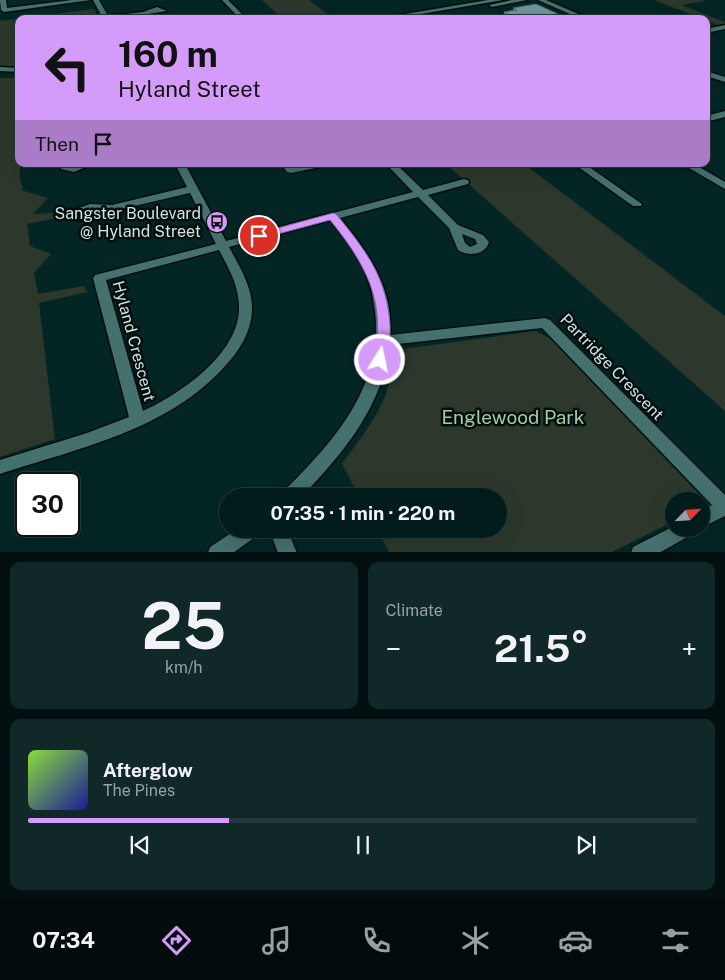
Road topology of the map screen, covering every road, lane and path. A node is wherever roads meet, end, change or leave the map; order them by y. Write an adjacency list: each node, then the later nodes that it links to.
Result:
1 (3, 0): 2 (street)
2 (88, 0)
3 (96, 0): 11 (street)
4 (226, 0): 13 (street)
5 (500, 0): 14 (street)
6 (524, 0): 15 (street)
7 (541, 0): 9 (street)
8 (550, 0): 9 (street)
9 (564, 8): 16 (street)
10 (145, 13): 12 (street)
11 (104, 15)
12 (129, 15)
13 (240, 15)
14 (404, 15)
15 (428, 15)
16 (579, 15)
17 (725, 27): 18 (street)
18 (710, 30)
19 (0, 69): 20 (street)
20 (15, 70)
21 (710, 74): 24 (street)
22 (0, 75): 23 (street)
23 (15, 76)
24 (725, 80)
25 (725, 114): 26 (street)
26 (710, 118)
27 (65, 167): 28 (street)
28 (77, 167)
29 (182, 167): 37 (street)
30 (288, 167): 31 (street)
31 (306, 167)
32 (394, 167): 38 (street)
33 (583, 167): 39 (street)
34 (693, 167): 36 (street)
35 (464, 182): 38 (street)
36 (723, 183)
37 (193, 189): 40 (street); 43 (street)
38 (421, 194): 41 (street); 42 (street)
39 (637, 204)
40 (112, 208)
41 (333, 216): 43 (street); 44 (street)
42 (454, 227)
43 (223, 246): 45 (street); 45 (street, Hyland Crescent)
44 (384, 341): 47 (street); 48 (street, Partridge Crescent)
45 (138, 421): 46 (street)
46 (0, 468)
47 (298, 488)
48 (725, 507): 49 (street)
49 (710, 515)
50 (238, 538): 53 (street)
51 (282, 538): 54 (street)
52 (667, 538): 55 (street)
53 (217, 552)
54 (288, 552)
55 (640, 552)

